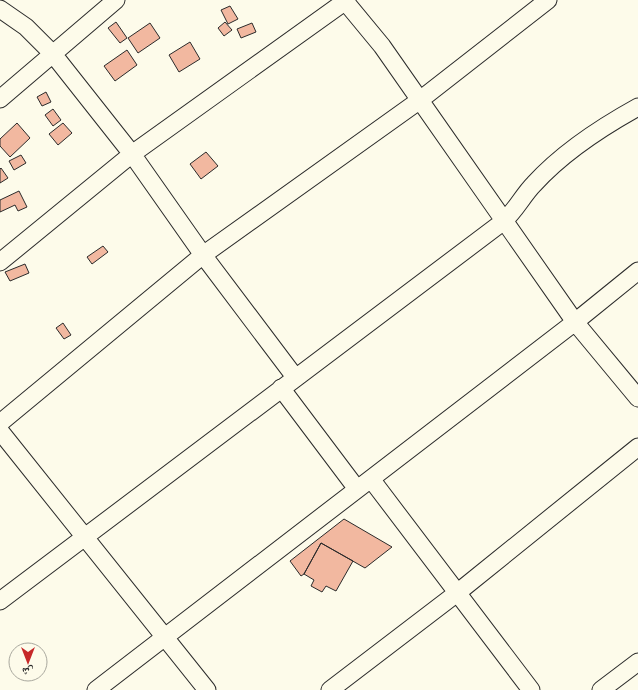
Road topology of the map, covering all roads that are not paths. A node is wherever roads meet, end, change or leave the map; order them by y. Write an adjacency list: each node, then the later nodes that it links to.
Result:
1 (116, 0): 5 (street)
2 (548, 0): 7 (street)
3 (345, 1): 7 (street); 9 (street)
4 (0, 9): 5 (street)
5 (53, 54): 6 (street); 9 (street)
6 (0, 99)
7 (420, 100): 10 (street); 11 (street)
8 (638, 107): 10 (street)
9 (132, 154): 11 (street); 12 (street)
10 (504, 222): 14 (street); 15 (street)
11 (203, 255): 15 (street); 18 (street)
12 (0, 262)
13 (638, 271): 14 (street)
14 (575, 322): 17 (street); 21 (street)
15 (295, 377): 16 (street)
16 (281, 388): 21 (street); 22 (street)
17 (638, 398)
18 (0, 423)
19 (0, 431): 22 (street)
20 (638, 447): 23 (street)
21 (364, 484): 23 (street); 25 (street)
22 (85, 536): 24 (street); 25 (street)
23 (457, 593): 29 (street); 30 (street)
24 (0, 601)
25 (165, 636): 27 (street); 28 (street)
26 (638, 662): 31 (street)
27 (96, 690)
28 (207, 690)
29 (330, 690)
30 (531, 690)
31 (601, 690)

